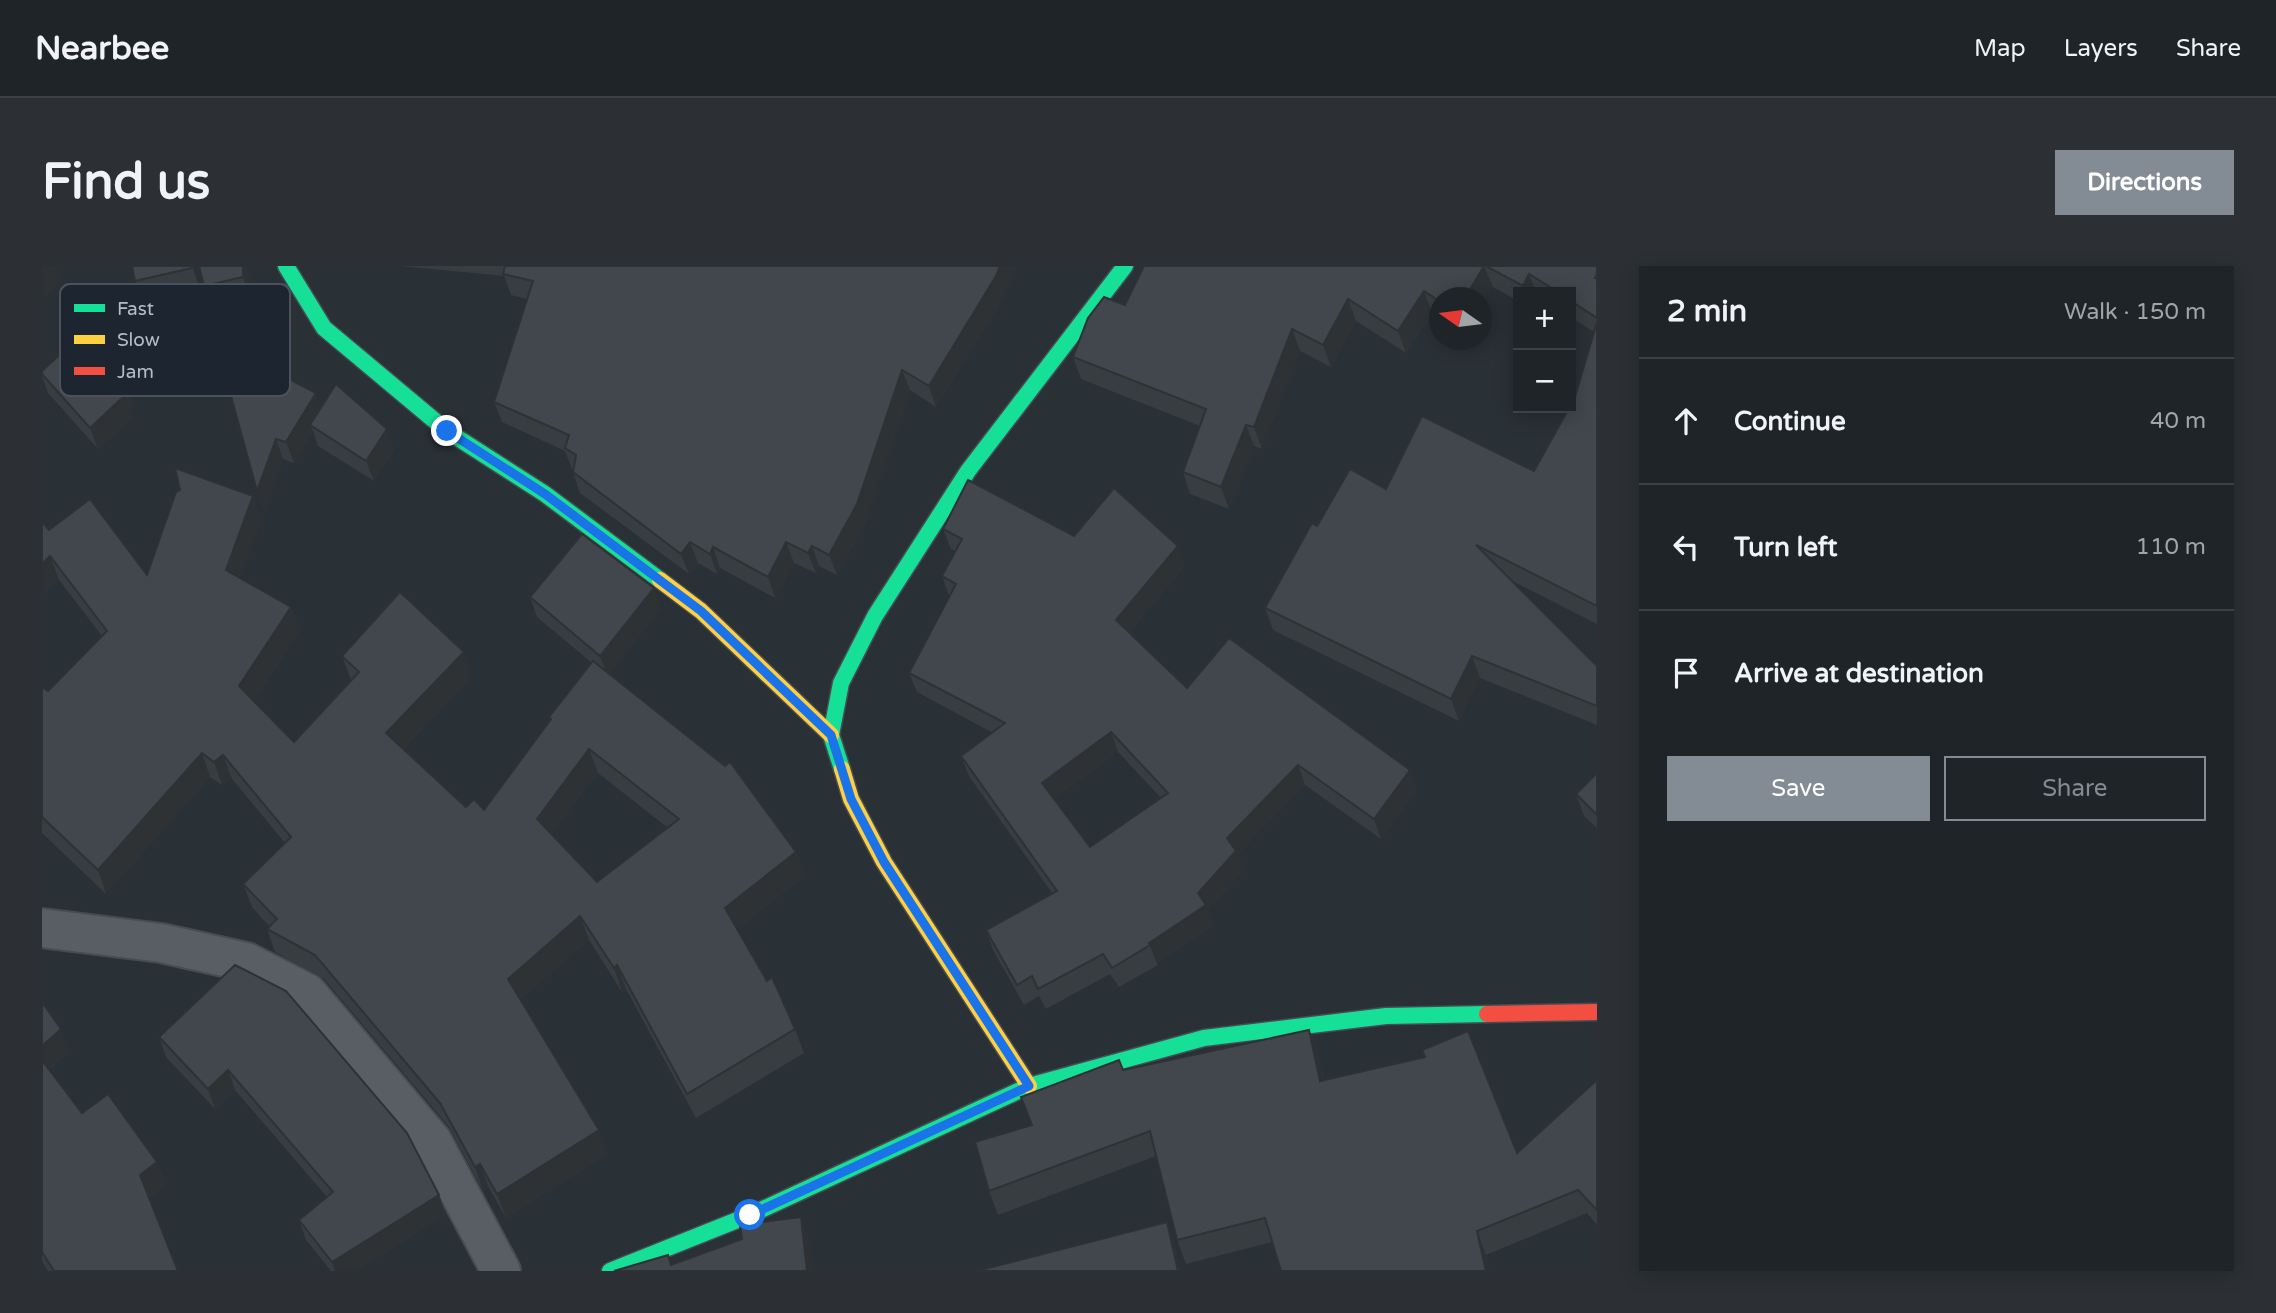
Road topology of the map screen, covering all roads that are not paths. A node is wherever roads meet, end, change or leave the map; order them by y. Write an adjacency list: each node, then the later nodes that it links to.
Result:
1 (286, 266): 3 (street)
2 (1125, 266): 3 (street)
3 (831, 735): 6 (street)
4 (42, 928): 7 (street)
5 (1597, 1012): 6 (street)
6 (1029, 1086): 8 (street)
7 (501, 1271)
8 (610, 1271)

